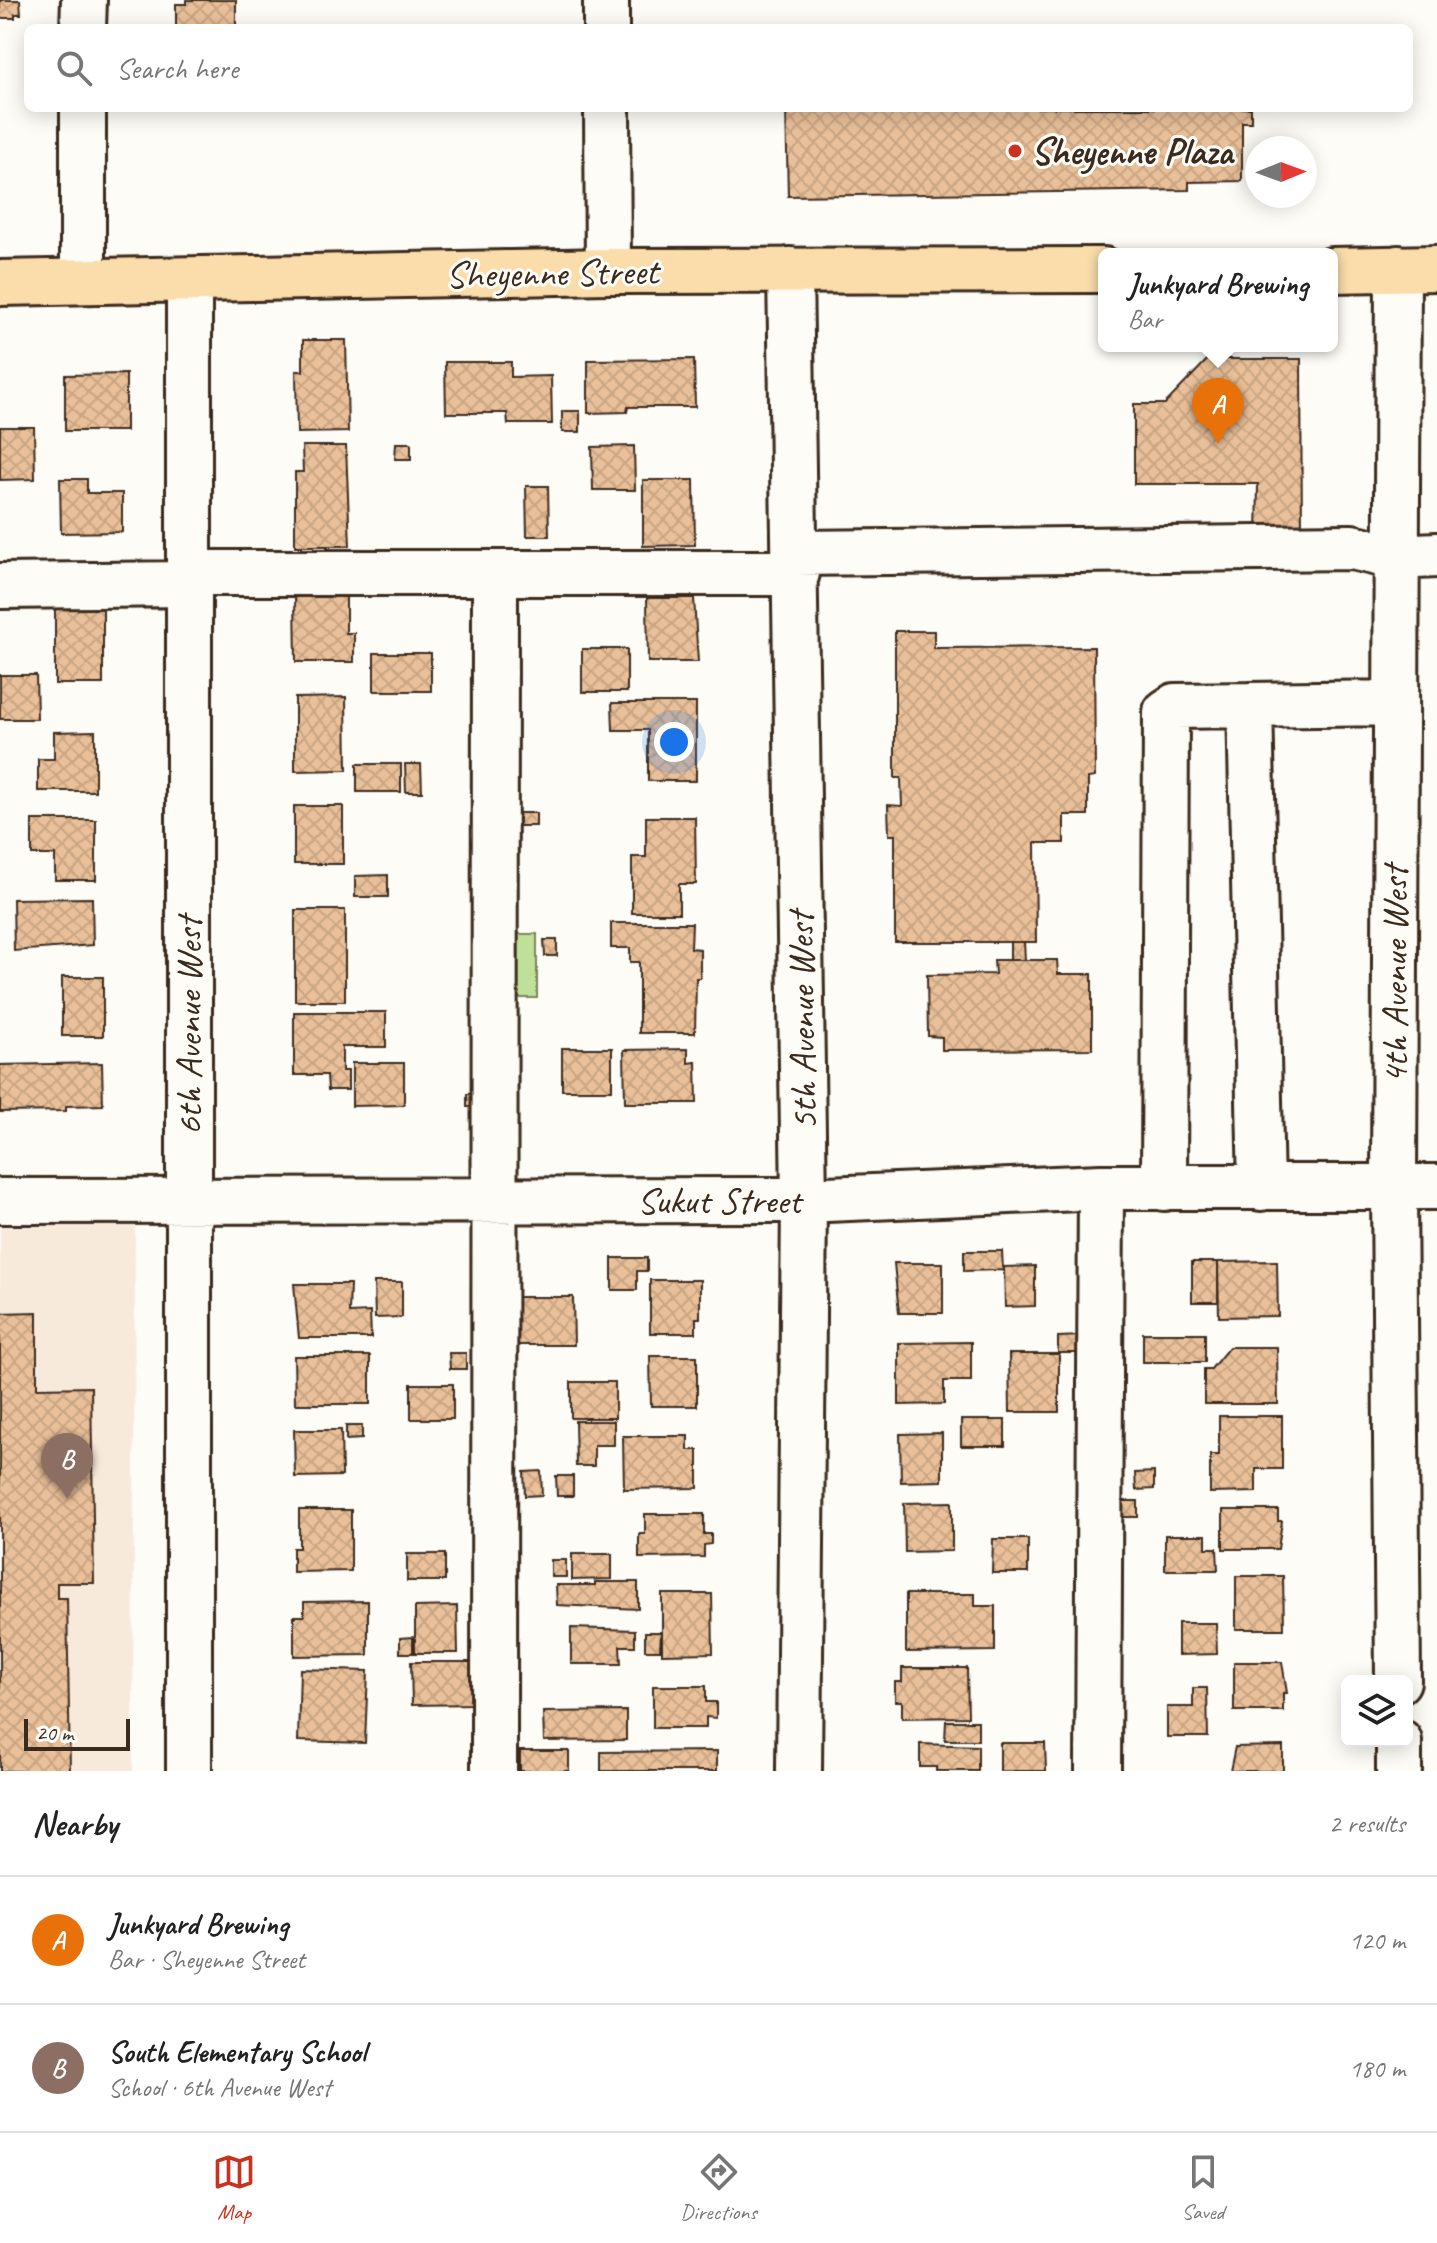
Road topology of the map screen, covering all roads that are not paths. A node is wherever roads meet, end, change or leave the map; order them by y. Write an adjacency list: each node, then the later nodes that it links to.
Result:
1 (84, 0): 3 (street)
2 (606, 0): 4 (street)
3 (83, 24)
4 (606, 24)
5 (83, 112): 12 (street)
6 (607, 112): 11 (street)
7 (1418, 268): 10 (main road); 15 (street, 4th Avenue West)
8 (790, 270): 9 (main road, Sheyenne Street); 11 (main road, Sheyenne Street); 16 (street, 5th Avenue West)
9 (1098, 270)
10 (1338, 270)
11 (608, 271): 13 (main road, Sheyenne Street)
12 (83, 279): 13 (main road, Sheyenne Street); 14 (main road, Sheyenne Street)
13 (189, 281): 18 (street, 6th Avenue West)
14 (0, 283)
15 (1416, 556): 16 (street); 20 (street, 4th Avenue West)
16 (796, 563): 17 (street); 29 (street, 5th Avenue West)
17 (495, 573): 18 (street); 28 (street)
18 (188, 578): 19 (street); 27 (street, 6th Avenue West)
19 (0, 586)
20 (1395, 703): 21 (street); 26 (street, 4th Avenue West)
21 (1250, 705): 24 (street); 25 (street)
22 (1101, 1187): 24 (street, Sukut Street); 29 (street, Sukut Street); 36 (street)
23 (1437, 1187): 26 (street, Sukut Street)
24 (1164, 1188): 25 (street, Sukut Street)
25 (1261, 1188): 26 (street, Sukut Street)
26 (1394, 1188): 31 (street, 4th Avenue West)
27 (188, 1199): 28 (street, Sukut Street); 30 (street, Sukut Street); 33 (street, 6th Avenue West)
28 (495, 1200): 29 (street, Sukut Street); 34 (street)
29 (804, 1200): 35 (street, 5th Avenue West)
30 (0, 1201)
31 (1398, 1675)
32 (1399, 1747): 37 (street)
33 (189, 1771)
34 (494, 1771)
35 (799, 1771)
36 (1098, 1771)
37 (1399, 1771)

